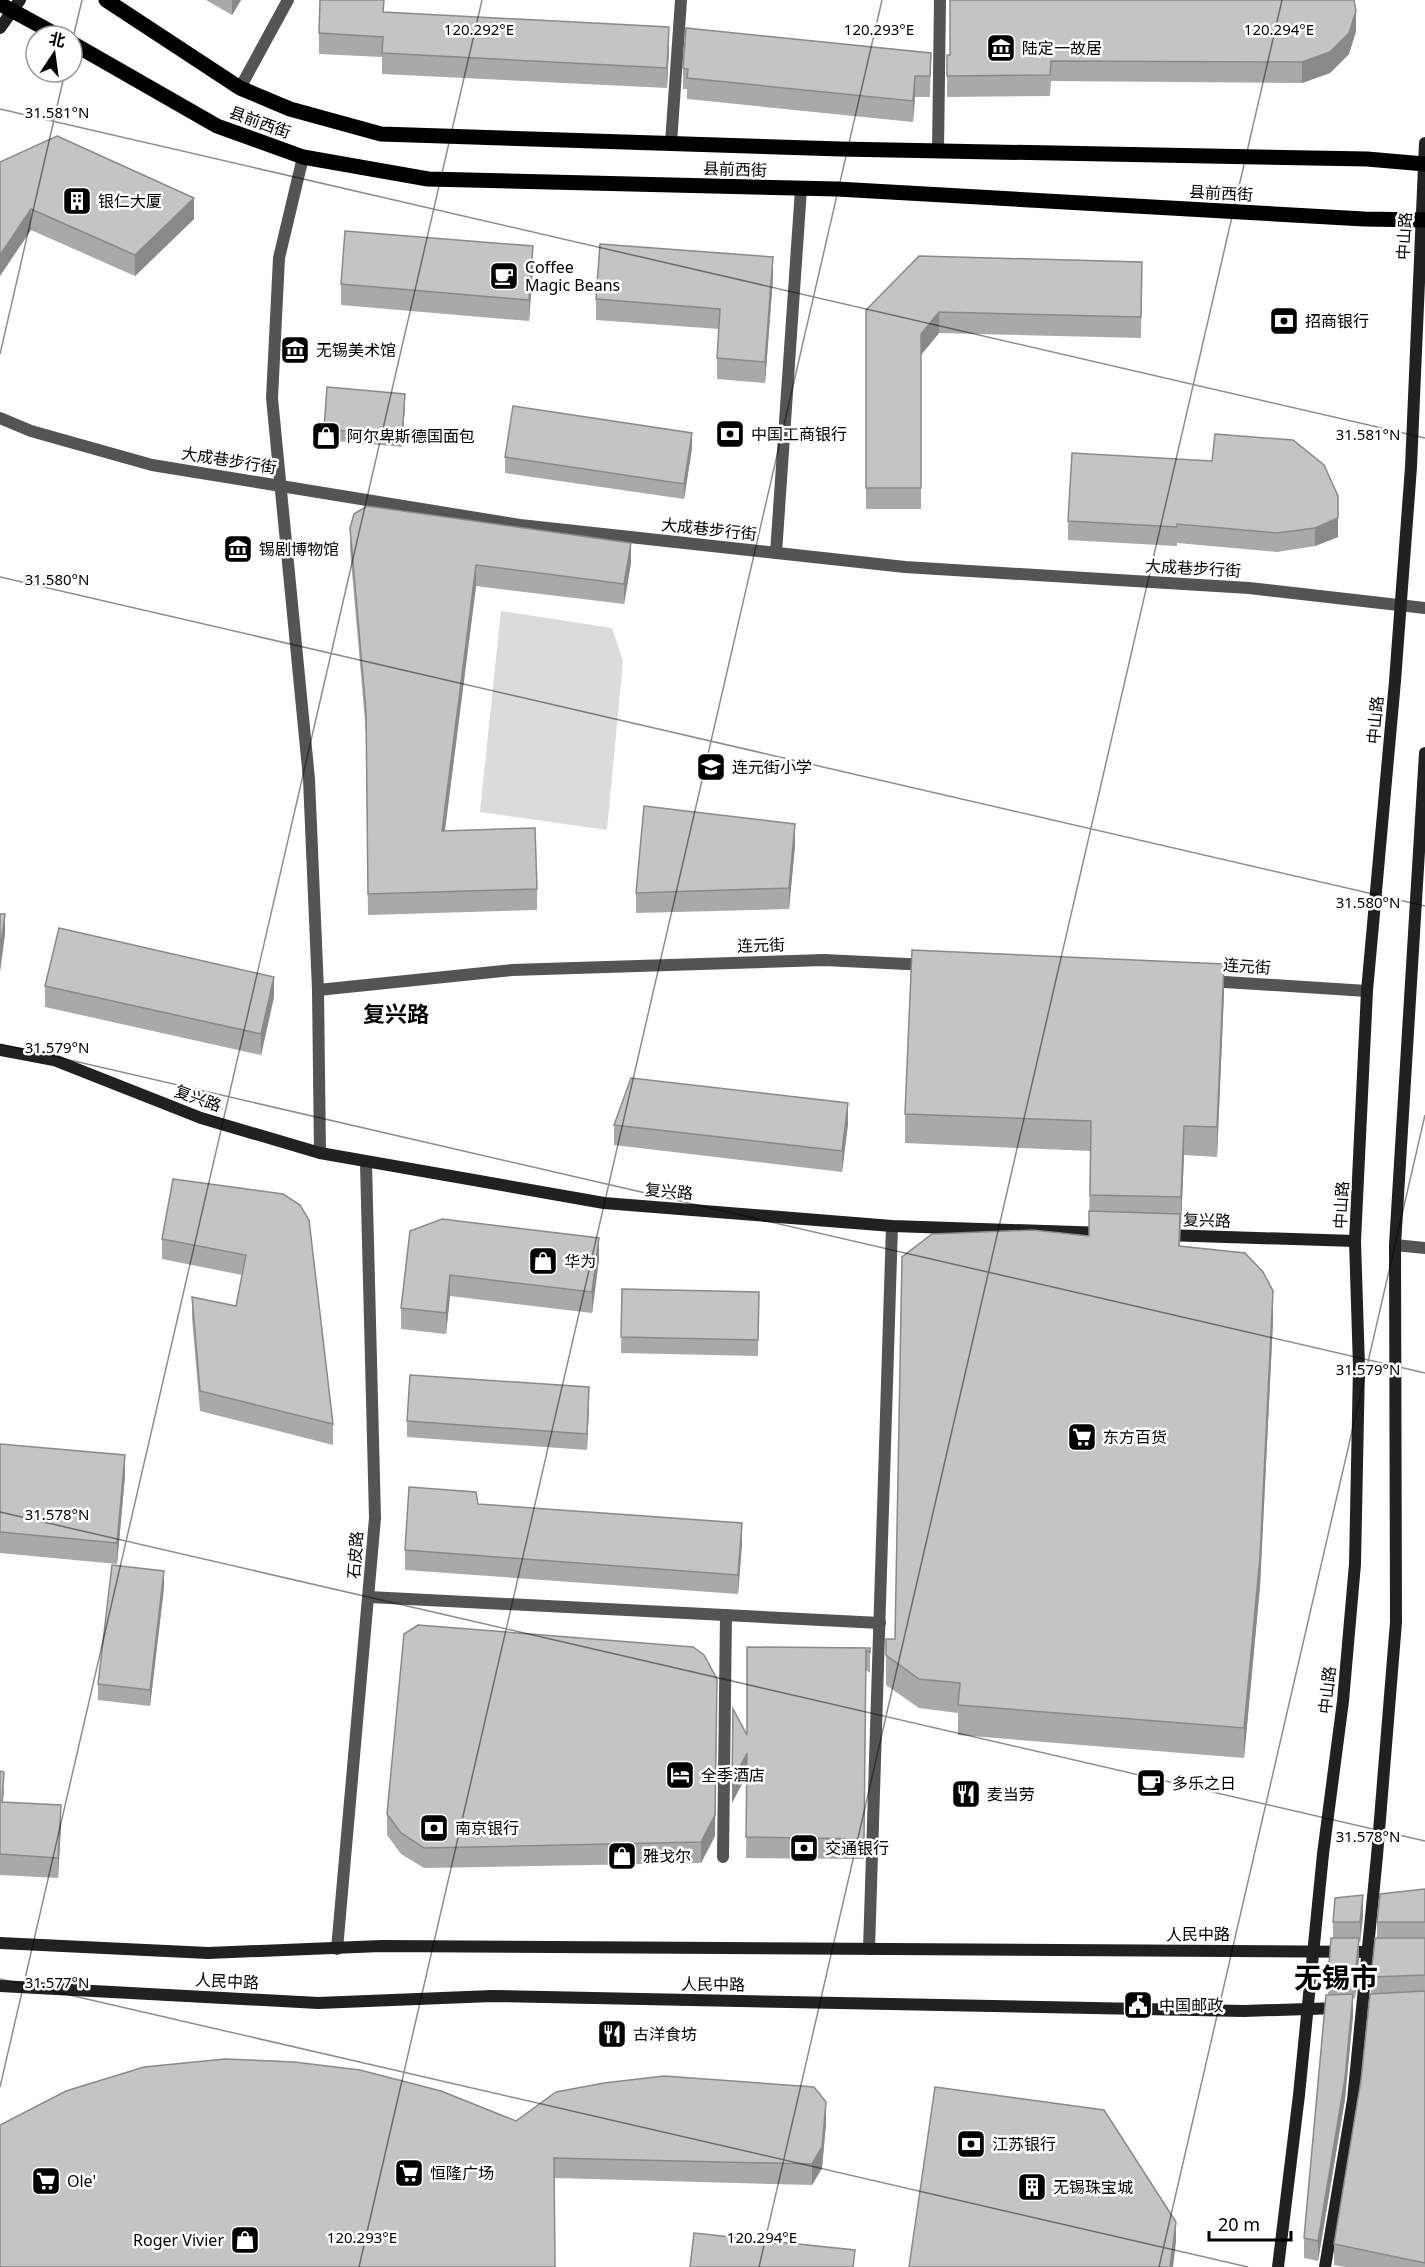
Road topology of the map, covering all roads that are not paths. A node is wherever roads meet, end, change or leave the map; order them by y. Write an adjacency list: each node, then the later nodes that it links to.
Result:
1 (106, 0): 9 (main road, 县前西街)
2 (288, 0): 9 (street)
3 (681, 0): 10 (street)
4 (940, 0): 12 (street)
5 (11, 5): 6 (main road); 7 (main road)
6 (40, 24)
7 (0, 28)
8 (84, 50): 13 (main road, 县前西街)
9 (240, 88): 10 (main road, 县前西街)
10 (671, 143): 12 (main road, 县前西街)
11 (1425, 143): 14 (main road, 中山路)
12 (938, 151): 14 (main road, 县前西街)
13 (303, 157): 15 (main road, 县前西街); 18 (street)
14 (1425, 164): 16 (main road, 中山路)
15 (801, 189): 16 (main road, 县前西街); 19 (street)
16 (1423, 220): 20 (main road, 中山路)
17 (0, 418): 18 (street, 大成巷步行街)
18 (281, 484): 19 (street, 大成巷步行街); 26 (street)
19 (776, 553): 20 (street, 大成巷步行街)
20 (1400, 607): 21 (street, 大成巷步行街); 27 (main road, 中山路)
21 (1425, 608)
22 (1425, 753): 23 (main road)
23 (1421, 876): 35 (main road)
24 (945, 966): 26 (street, 连元街)
25 (1196, 980): 27 (street, 连元街)
26 (318, 990): 29 (street)
27 (1367, 990): 34 (main road, 中山路)
28 (0, 1050): 29 (main road, 复兴路)
29 (320, 1153): 30 (main road, 复兴路)
30 (366, 1163): 31 (main road, 复兴路); 37 (street, 石皮路)
31 (892, 1226): 32 (main road, 复兴路); 39 (street)
32 (1118, 1233)
33 (1153, 1234): 34 (main road, 复兴路)
34 (1355, 1241): 44 (main road, 中山路)
35 (1395, 1245): 36 (street); 45 (main road)
36 (1425, 1248)
37 (369, 1597): 38 (street); 42 (street, 石皮路)
38 (726, 1615): 39 (street); 40 (street)
39 (880, 1623): 43 (street)
40 (723, 1857)
41 (0, 1943): 42 (main road, 人民中路)
42 (337, 1949): 43 (main road, 人民中路)
43 (869, 1949): 44 (main road, 人民中路)
44 (1313, 1951): 45 (main road, 人民中路); 49 (main road, 中山路)
45 (1367, 1952): 46 (main road, 人民中路); 48 (main road)
46 (1390, 1952)
47 (0, 1986): 49 (main road, 人民中路)
48 (1367, 2007): 49 (main road, 人民中路); 51 (main road)
49 (1307, 2009): 50 (main road, 中山路)
50 (1278, 2267)
51 (1325, 2267)

